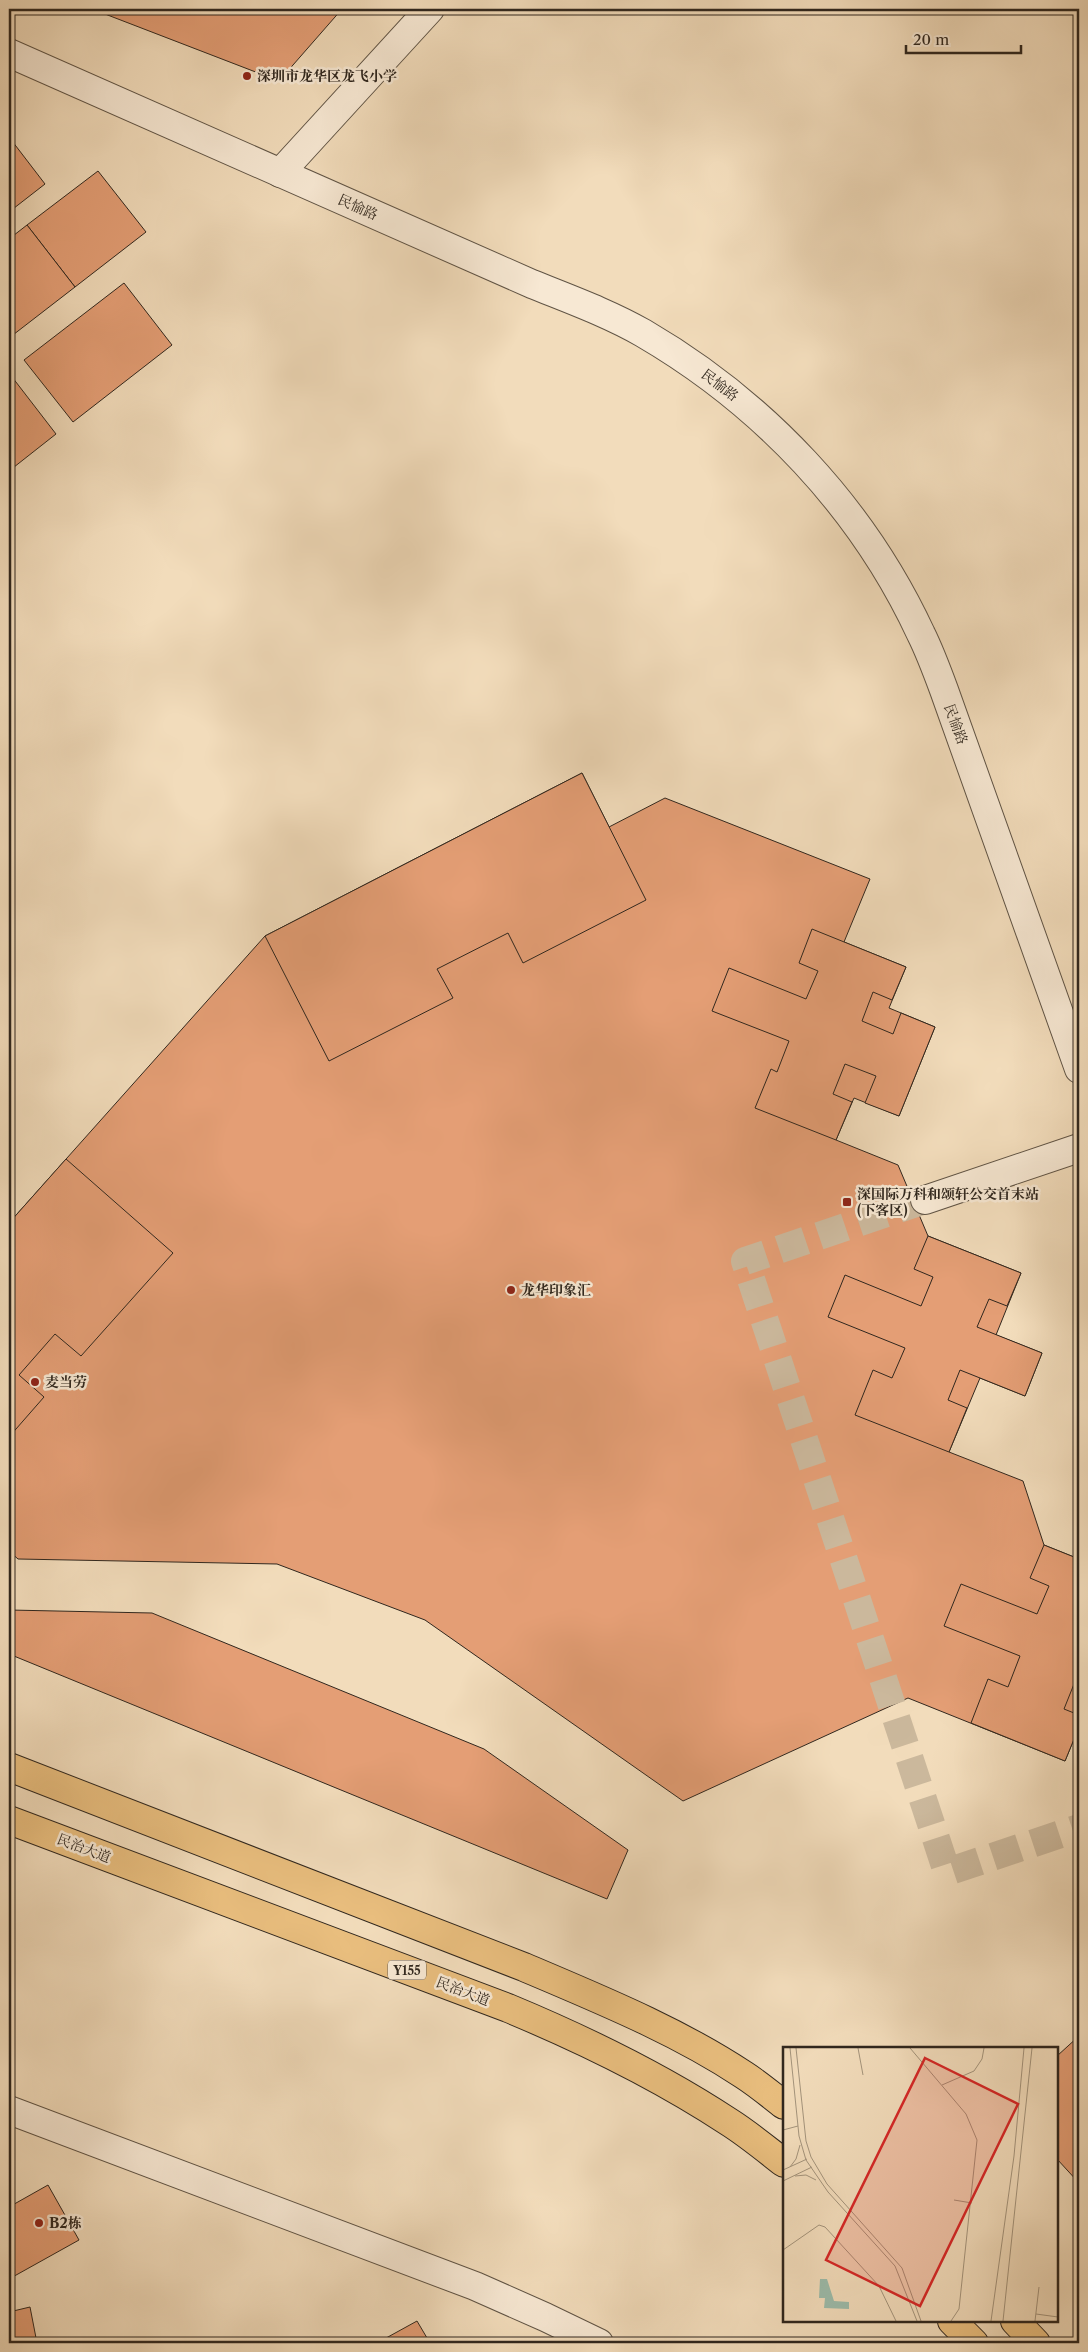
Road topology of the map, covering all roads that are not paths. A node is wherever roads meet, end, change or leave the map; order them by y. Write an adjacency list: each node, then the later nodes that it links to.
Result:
1 (430, 9): 3 (street)
2 (9, 53): 3 (street, 民愉路)
3 (280, 173): 4 (street, 民愉路)
4 (1079, 1069)
5 (1079, 1148): 6 (street)
6 (925, 1200)
7 (9, 1767): 9 (main road)
8 (9, 1820): 11 (main road, 民治大道 / Y155)
9 (783, 2104)
10 (9, 2110): 14 (street)
11 (783, 2162)
12 (953, 2322): 15 (main road)
13 (1015, 2322): 16 (main road)
14 (599, 2343)
15 (974, 2343)
16 (1036, 2343)

